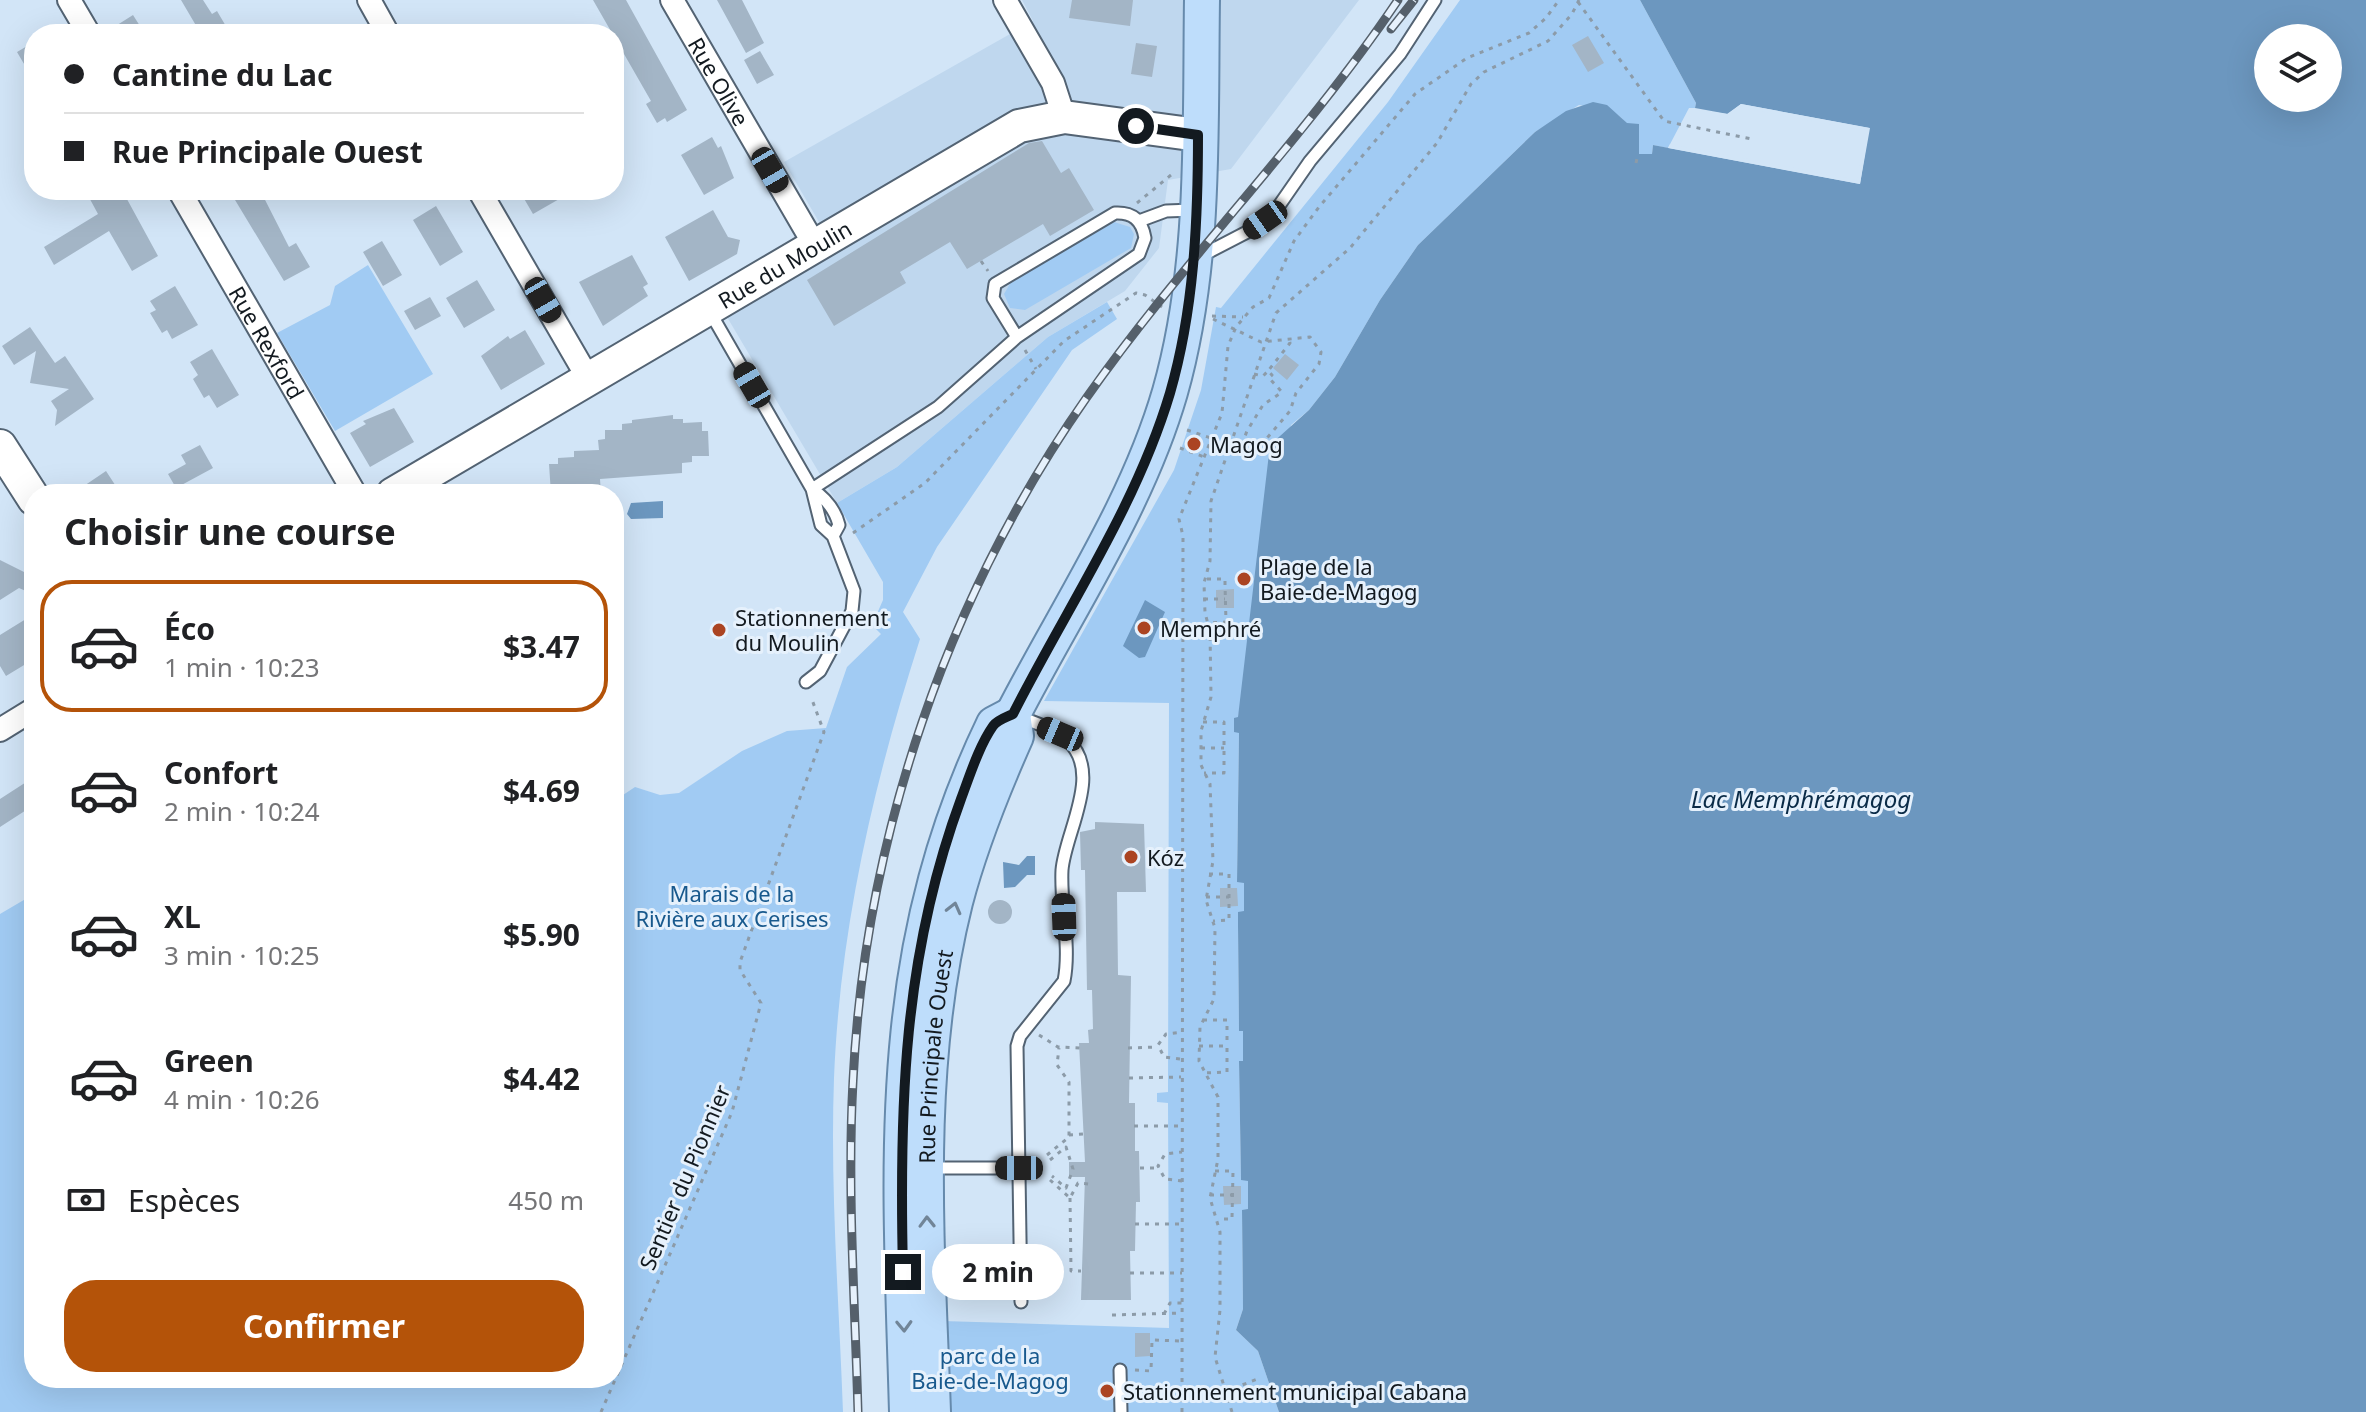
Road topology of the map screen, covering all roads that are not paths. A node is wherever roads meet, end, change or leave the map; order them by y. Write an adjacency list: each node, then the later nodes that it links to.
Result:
1 (369, 0): 8 (street)
2 (672, 0): 15 (street, Rue Olive)
3 (1005, 0): 9 (street)
4 (1202, 0): 10 (main road, Rue Principale Ouest)
5 (1435, 0): 16 (lane)
6 (79, 4): 7 (street)
7 (86, 24)
8 (382, 24)
9 (1064, 117): 10 (street, Rue du Moulin); 15 (street, Rue du Moulin)
10 (1198, 135): 13 (main road, Rue Principale Ouest)
11 (185, 200): 22 (street, Rue Rexford)
12 (485, 200): 19 (street)
13 (1197, 210): 14 (lane); 16 (main road, Rue Principale Ouest)
14 (1139, 221): 18 (lane); 18 (lane)
15 (814, 244): 17 (street, Rue du Moulin)
16 (1194, 260): 27 (main road, Rue Principale Ouest)
17 (708, 308): 19 (street, Rue du Moulin); 24 (lane)
18 (1017, 337): 24 (lane)
19 (588, 378): 23 (street, Rue du Moulin)
20 (0, 446): 21 (street)
21 (24, 484)
22 (349, 484)
23 (410, 484)
24 (812, 489): 25 (lane); 25 (lane)
25 (833, 536): 26 (lane)
26 (806, 682)
27 (1013, 714): 30 (lane); 31 (main road, Rue Principale Ouest)
28 (24, 715): 29 (street)
29 (0, 730)
30 (1019, 1168): 31 (lane); 32 (lane)
31 (913, 1169): 34 (main road, Rue Principale Ouest, one-way to 34); 35 (main road, Rue Principale Ouest, one-way to 31)
32 (1021, 1302)
33 (1120, 1370): 36 (lane)
34 (907, 1412)
35 (933, 1412)
36 (1121, 1412)

